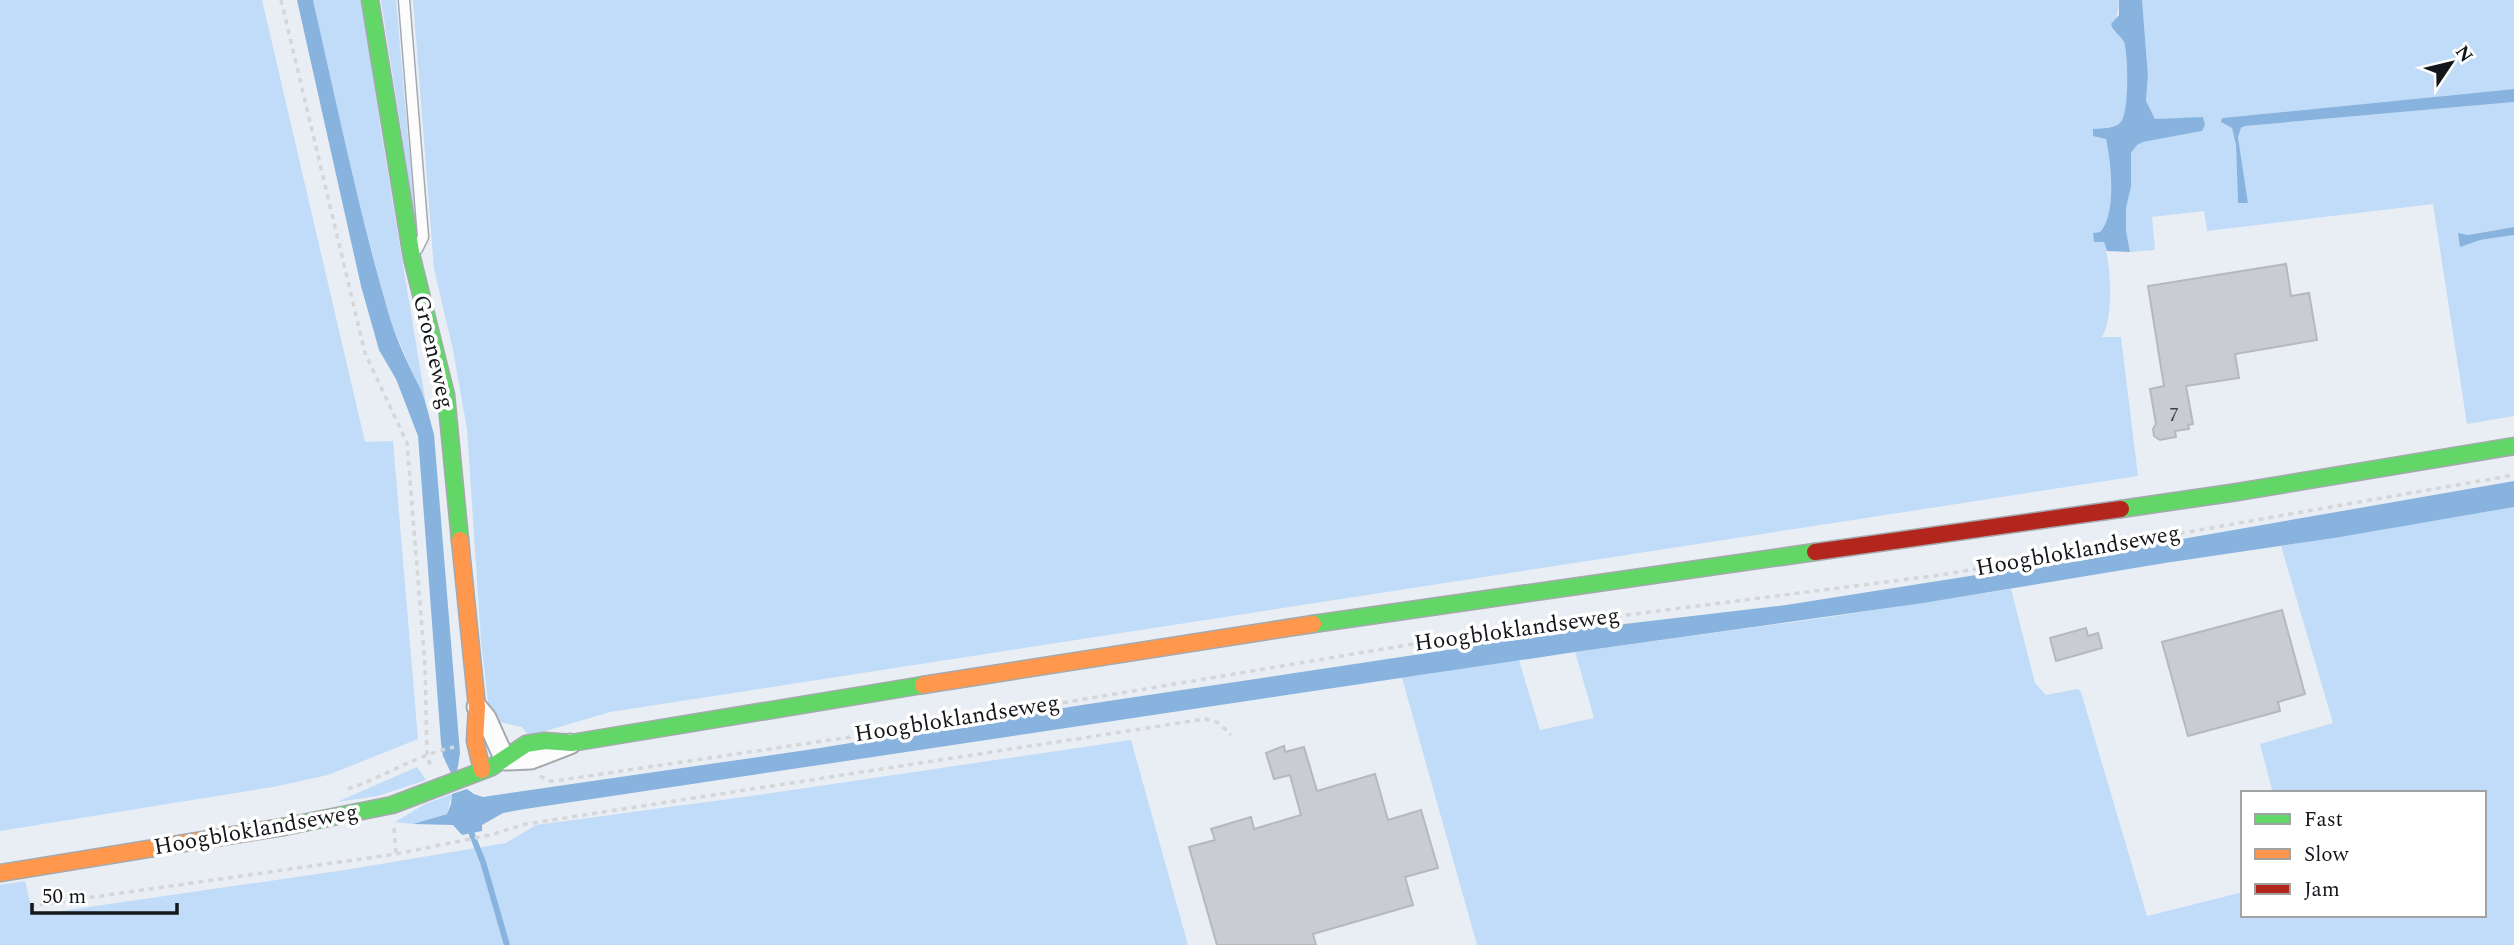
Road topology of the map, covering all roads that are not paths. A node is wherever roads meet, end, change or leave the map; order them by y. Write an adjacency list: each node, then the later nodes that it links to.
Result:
1 (370, 0): 3 (street, Groeneweg)
2 (404, 0): 3 (lane)
3 (412, 258): 5 (street, Groeneweg)
4 (2514, 446): 6 (street, Hoogbloklandseweg)
5 (477, 707): 7 (street, Groeneweg); 8 (street, Groeneweg)
6 (571, 743): 7 (street, Hoogbloklandseweg); 7 (street, Hoogbloklandseweg)
7 (505, 760): 8 (street, Hoogbloklandseweg)
8 (475, 773): 9 (street, Hoogbloklandseweg)
9 (0, 873)

